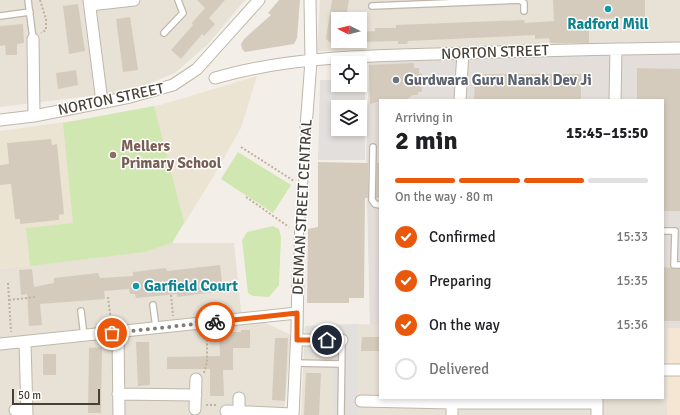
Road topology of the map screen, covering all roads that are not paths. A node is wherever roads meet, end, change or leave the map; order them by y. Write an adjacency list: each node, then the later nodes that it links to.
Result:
1 (28, 0): 9 (lane)
2 (134, 0): 6 (street)
3 (178, 0): 11 (lane)
4 (258, 0): 20 (street, NORTON STREET)
5 (310, 0): 16 (street, DENMAN STREET CENTRAL)
6 (90, 3): 20 (street)
7 (372, 6): 8 (lane)
8 (524, 11)
9 (30, 12): 10 (lane); 12 (lane)
10 (0, 16)
11 (164, 33)
12 (33, 39): 21 (street)
13 (680, 48): 14 (street, NORTON STREET)
14 (616, 49): 15 (street, NORTON STREET); 19 (street)
15 (463, 53): 16 (street, NORTON STREET); 18 (street)
16 (311, 61): 17 (street, NORTON STREET); 23 (street, DENMAN STREET CENTRAL)
17 (215, 78)
18 (460, 99)
19 (615, 99)
20 (102, 102): 21 (street, NORTON STREET)
21 (34, 116): 22 (street, NORTON STREET)
22 (0, 120)
23 (306, 127): 28 (street, DENMAN STREET CENTRAL)
24 (373, 147): 25 (lane)
25 (379, 205)
26 (664, 231): 27 (lane)
27 (680, 265)
28 (298, 275): 31 (street, DENMAN STREET CENTRAL)
29 (153, 305): 32 (lane)
30 (81, 310): 34 (lane)
31 (297, 313): 32 (street); 35 (street, DENMAN STREET CENTRAL)
32 (156, 328): 33 (street)
33 (115, 332): 34 (street); 44 (street)
34 (84, 336): 37 (street)
35 (297, 340): 36 (street); 39 (street, DENMAN STREET CENTRAL)
36 (342, 340): 40 (lane)
37 (25, 342): 38 (street); 54 (street)
38 (0, 344)
39 (296, 363): 40 (lane); 57 (street, DENMAN STREET CENTRAL)
40 (341, 364): 59 (lane)
41 (664, 370): 42 (street)
42 (680, 370)
43 (196, 379): 45 (street)
44 (118, 394): 45 (street); 58 (street)
45 (196, 394): 52 (street)
46 (239, 398): 56 (street)
47 (387, 400): 49 (street); 51 (street)
48 (597, 400): 50 (street); 61 (street)
49 (361, 401)
50 (492, 401): 51 (street)
51 (452, 403): 60 (street)
52 (196, 409)
53 (15, 410): 54 (street)
54 (27, 412)
55 (226, 412): 56 (street)
56 (239, 412): 57 (street)
57 (293, 414)
58 (119, 415)
59 (341, 415)
60 (452, 415)
61 (597, 415)

